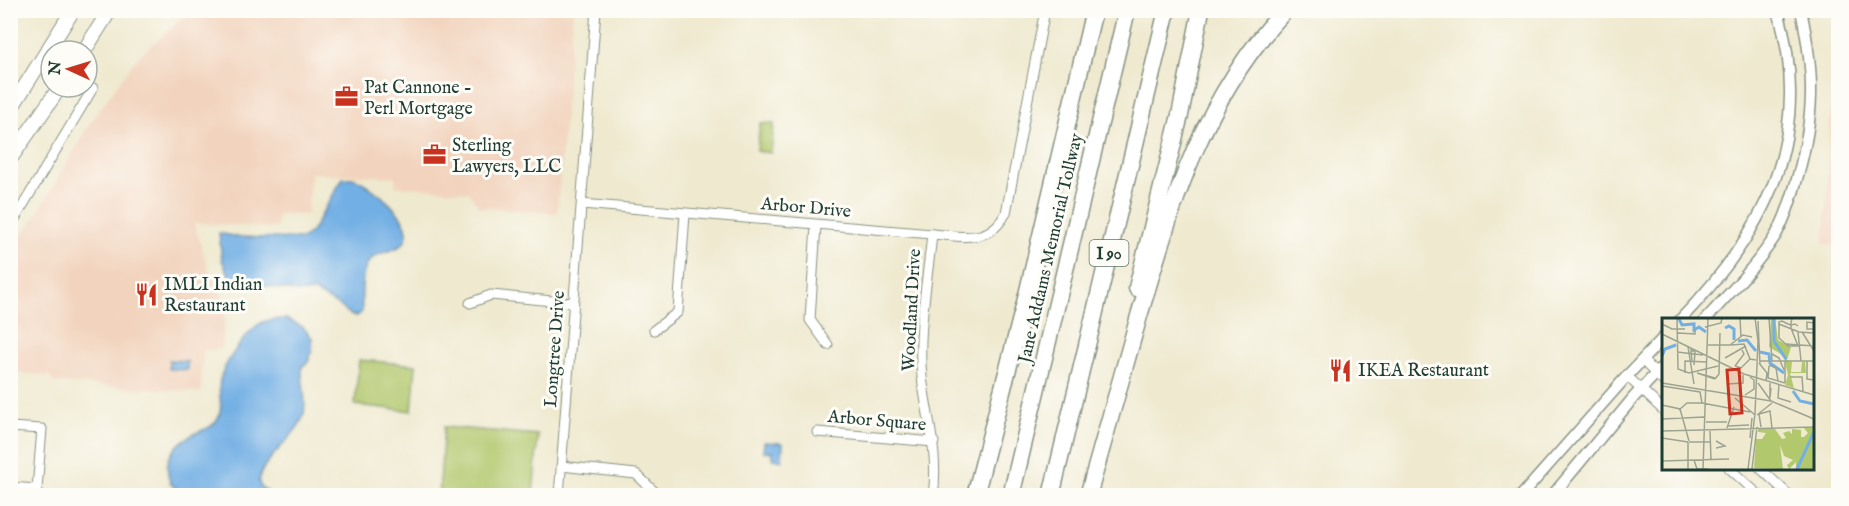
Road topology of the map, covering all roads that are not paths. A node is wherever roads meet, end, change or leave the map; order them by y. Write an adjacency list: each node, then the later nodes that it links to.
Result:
1 (73, 10): 15 (main road)
2 (110, 10): 12 (main road)
3 (596, 10): 17 (street)
4 (1044, 10): 21 (street, Arbor Drive)
5 (1093, 10): 45 (highway)
6 (1127, 10): 41 (highway, Jane Addams Memorial Tollway / I 90)
7 (1167, 10): 46 (highway, I 90)
8 (1201, 10): 47 (highway)
9 (1285, 10): 47 (highway)
10 (1778, 10): 24 (street)
11 (1801, 10): 25 (street)
12 (92, 39)
13 (52, 99): 16 (main road)
14 (86, 99): 20 (street)
15 (10, 110)
16 (10, 159)
17 (582, 204): 18 (street, Arbor Drive); 23 (street, Longtree Drive)
18 (686, 214): 19 (street, Arbor Drive); 26 (street)
19 (816, 225): 21 (street, Arbor Drive); 28 (street)
20 (10, 227)
21 (932, 234): 36 (street, Woodland Drive)
22 (470, 303): 23 (street)
23 (573, 303): 37 (street, Longtree Drive)
24 (1682, 318)
25 (1707, 318)
26 (654, 330)
27 (1662, 339): 29 (street)
28 (828, 345)
29 (1642, 360): 30 (street); 31 (street)
30 (1661, 373): 32 (street)
31 (1627, 375): 32 (street); 48 (street)
32 (1641, 389): 33 (street); 49 (street)
33 (1662, 409)
34 (10, 428): 40 (street)
35 (817, 432): 36 (street, Arbor Square)
36 (934, 442): 44 (street, Woodland Drive)
37 (561, 466): 42 (street, Longtree Drive); 43 (street)
38 (1731, 470): 50 (street)
39 (1762, 470): 51 (street)
40 (10, 487)
41 (1011, 491)
42 (559, 495)
43 (659, 495)
44 (933, 495)
45 (975, 495)
46 (1051, 495)
47 (1087, 495)
48 (1521, 495)
49 (1552, 495)
50 (1760, 495)
51 (1790, 495)

